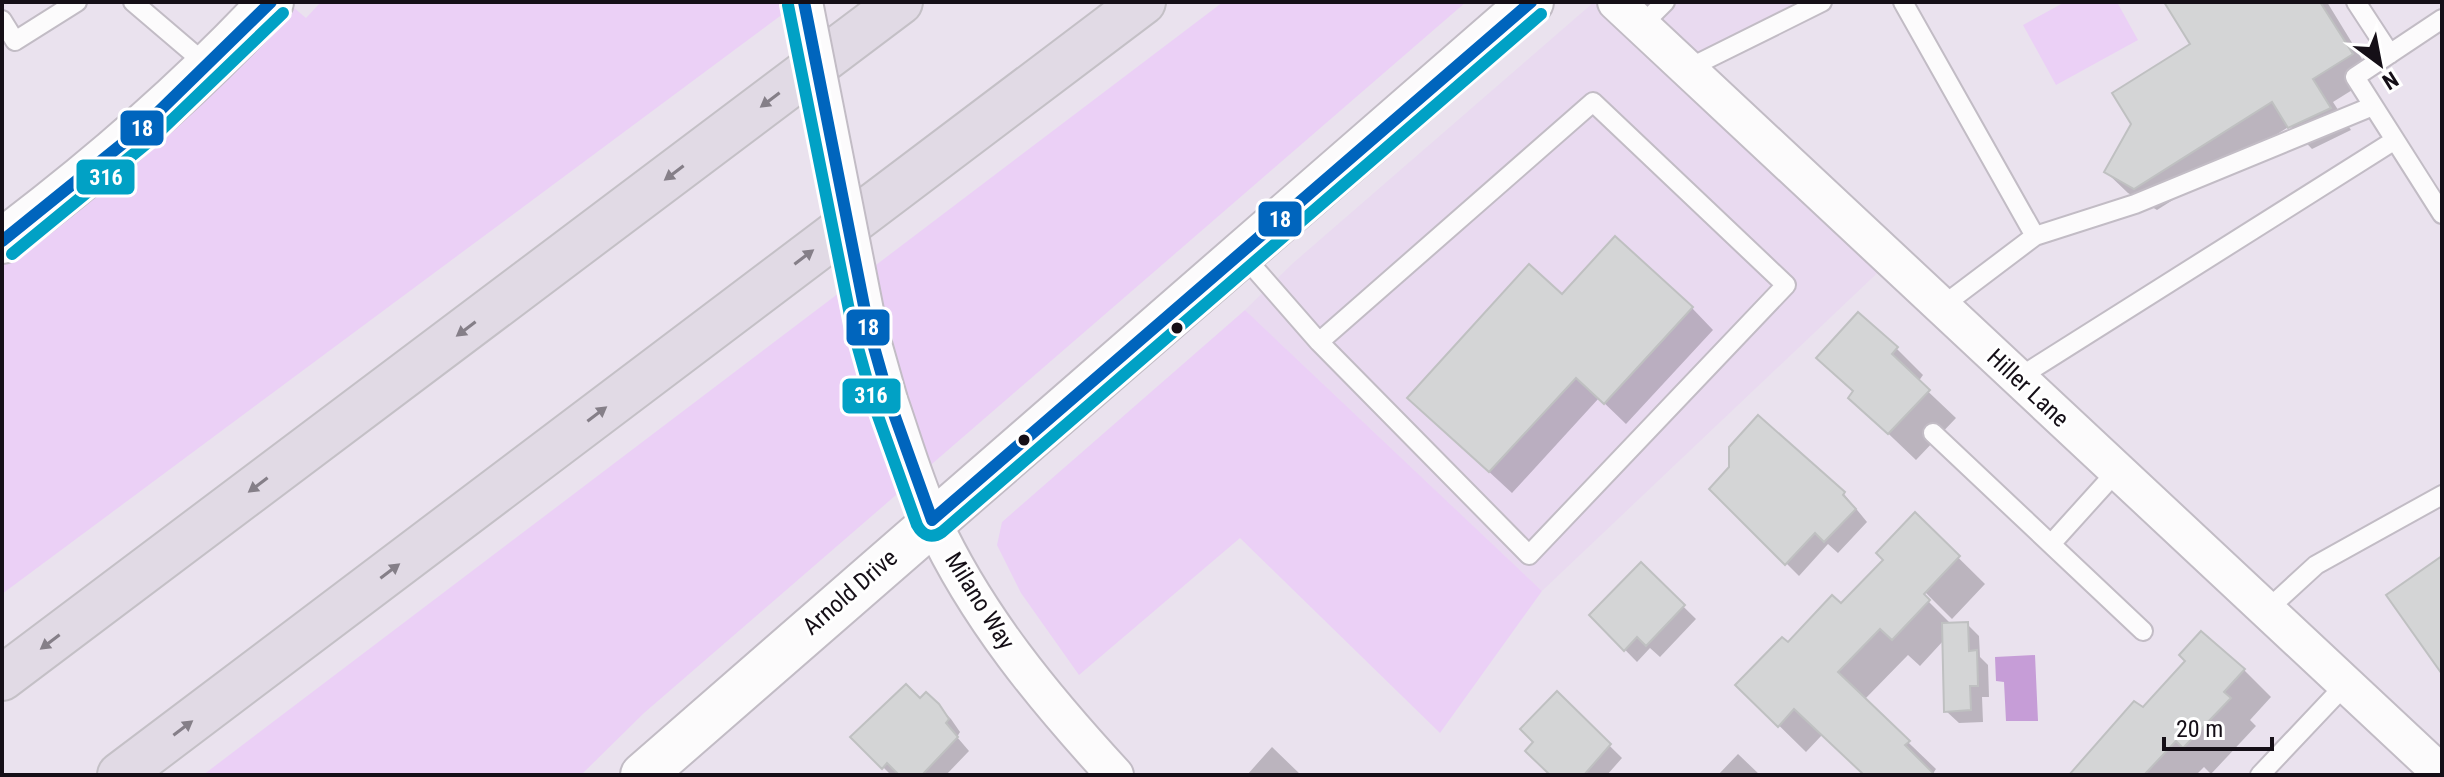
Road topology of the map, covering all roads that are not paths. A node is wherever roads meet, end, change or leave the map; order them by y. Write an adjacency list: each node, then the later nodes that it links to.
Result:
1 (77, 2): 13 (lane)
2 (133, 2): 15 (lane)
3 (271, 2): 15 (street)
4 (804, 2): 29 (street, Milano Way, bridge)
5 (900, 2): 33 (highway, one-way to 33)
6 (1143, 2): 36 (highway, one-way to 6)
7 (1531, 2): 22 (street, Arnold Drive)
8 (1822, 2): 16 (lane)
9 (1903, 2): 20 (lane)
10 (2356, 2): 14 (lane)
11 (1640, 10): 16 (street, Hiller Lane)
12 (2442, 19): 14 (lane)
13 (2, 20)
14 (2390, 54): 17 (lane)
15 (210, 68): 21 (street)
16 (1685, 70): 23 (street, Hiller Lane)
17 (2373, 106): 18 (lane); 20 (lane)
18 (2395, 140): 19 (lane); 25 (lane)
19 (2442, 214)
20 (2035, 236): 23 (lane)
21 (2, 241)
22 (1242, 254): 24 (lane); 29 (street, Arnold Drive)
23 (1941, 307): 25 (street, Hiller Lane)
24 (1319, 342): 24 (lane)
25 (2018, 378): 27 (street, Hiller Lane)
26 (1933, 433): 30 (lane)
27 (2117, 471): 30 (lane); 31 (street, Hiller Lane)
28 (2442, 495): 31 (lane)
29 (932, 520): 37 (street, Arnold Drive); 38 (street, Milano Way)
30 (2051, 544): 32 (lane)
31 (2267, 610): 34 (street, Hiller Lane)
32 (2143, 631)
33 (2, 678)
34 (2346, 684): 35 (street, Hiller Lane); 39 (lane)
35 (2442, 774)
36 (120, 775)
37 (643, 775)
38 (1115, 775)
39 (2260, 775)

